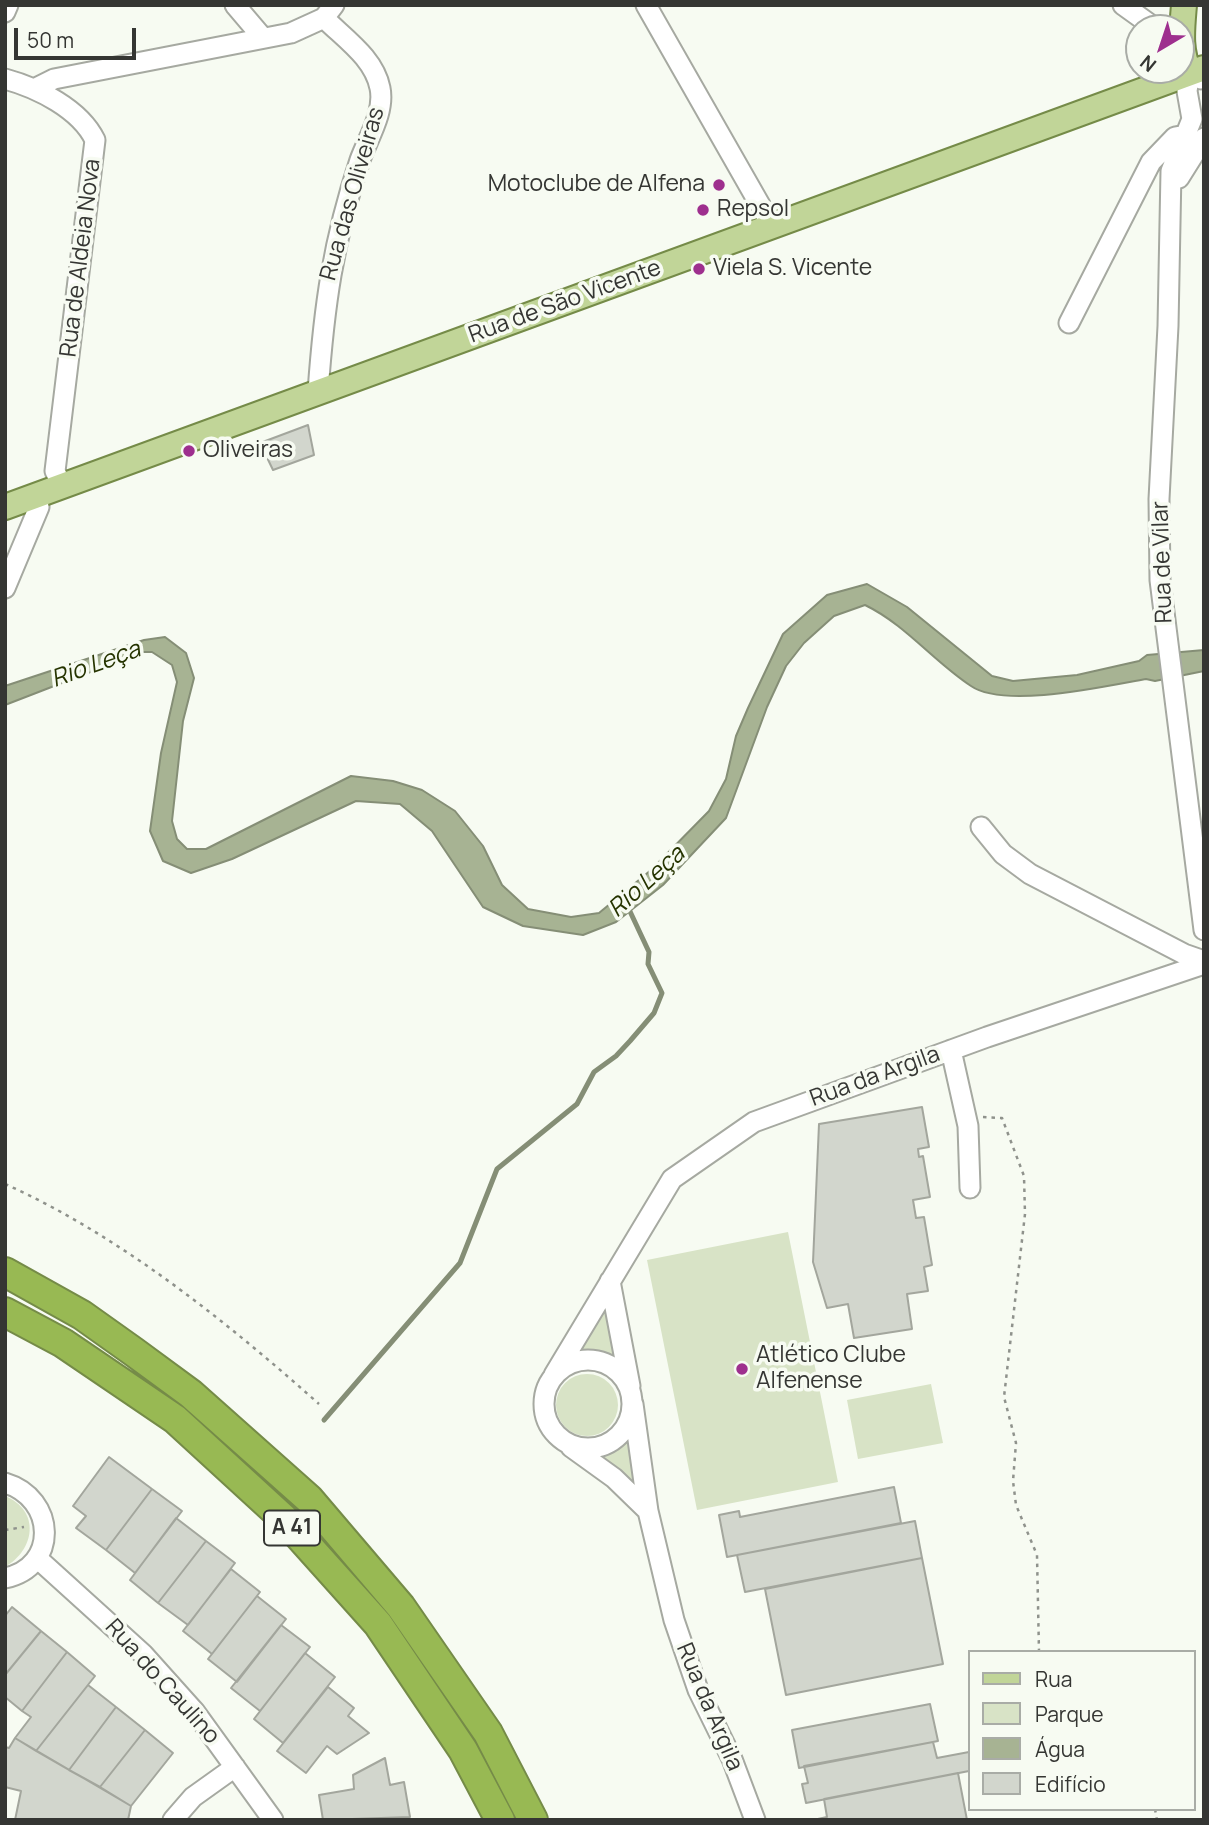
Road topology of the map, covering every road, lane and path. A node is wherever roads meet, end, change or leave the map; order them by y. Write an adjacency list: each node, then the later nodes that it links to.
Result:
1 (8, 5): 4 (street)
2 (235, 5): 6 (street)
3 (646, 5): 11 (street)
4 (5, 12)
5 (329, 12): 6 (street); 13 (street, Rua das Oliveiras)
6 (263, 38): 9 (street)
7 (1199, 74): 10 (street, Rua de Vilar); 11 (main road, Rua de São Vicente)
8 (5, 79): 9 (street, Rua de Aldeia Nova)
9 (36, 88): 14 (street, Rua de Aldeia Nova)
10 (1195, 137): 12 (street); 19 (street, Rua de Vilar)
11 (772, 226): 13 (main road, Rua de São Vicente)
12 (1069, 323)
13 (318, 392): 14 (main road, Rua de São Vicente)
14 (62, 486): 15 (main road, Rua de São Vicente)
15 (34, 496): 16 (main road, Rua de São Vicente); 17 (street)
16 (5, 507)
17 (5, 587)
18 (981, 827): 20 (street)
19 (1204, 930)
20 (1204, 963): 21 (street, Rua da Argila)
21 (951, 1050): 22 (street); 26 (street, Rua da Argila)
22 (966, 1116): 24 (street); 36 (path)
23 (5, 1184): 30 (path)
24 (970, 1188)
25 (5, 1272): 41 (highway, A 41)
26 (610, 1281): 28 (street, Rua da Argila); 29 (street, Rua da Argila)
27 (5, 1312): 40 (highway, A 41)
28 (554, 1375): 29 (street); 31 (street, Rua da Argila)
29 (632, 1397): 31 (street); 33 (street, Rua da Argila)
30 (319, 1404)
31 (561, 1439): 33 (street, Rua da Argila)
32 (5, 1483): 34 (street)
33 (648, 1511): 42 (street, Rua da Argila)
34 (37, 1558): 35 (street); 37 (street, Rua do Caulino)
35 (5, 1578)
36 (1039, 1650)
37 (235, 1768): 38 (street); 39 (street, Rua do Caulino)
38 (173, 1820)
39 (272, 1820)
40 (500, 1820)
41 (533, 1820)
42 (755, 1820)

